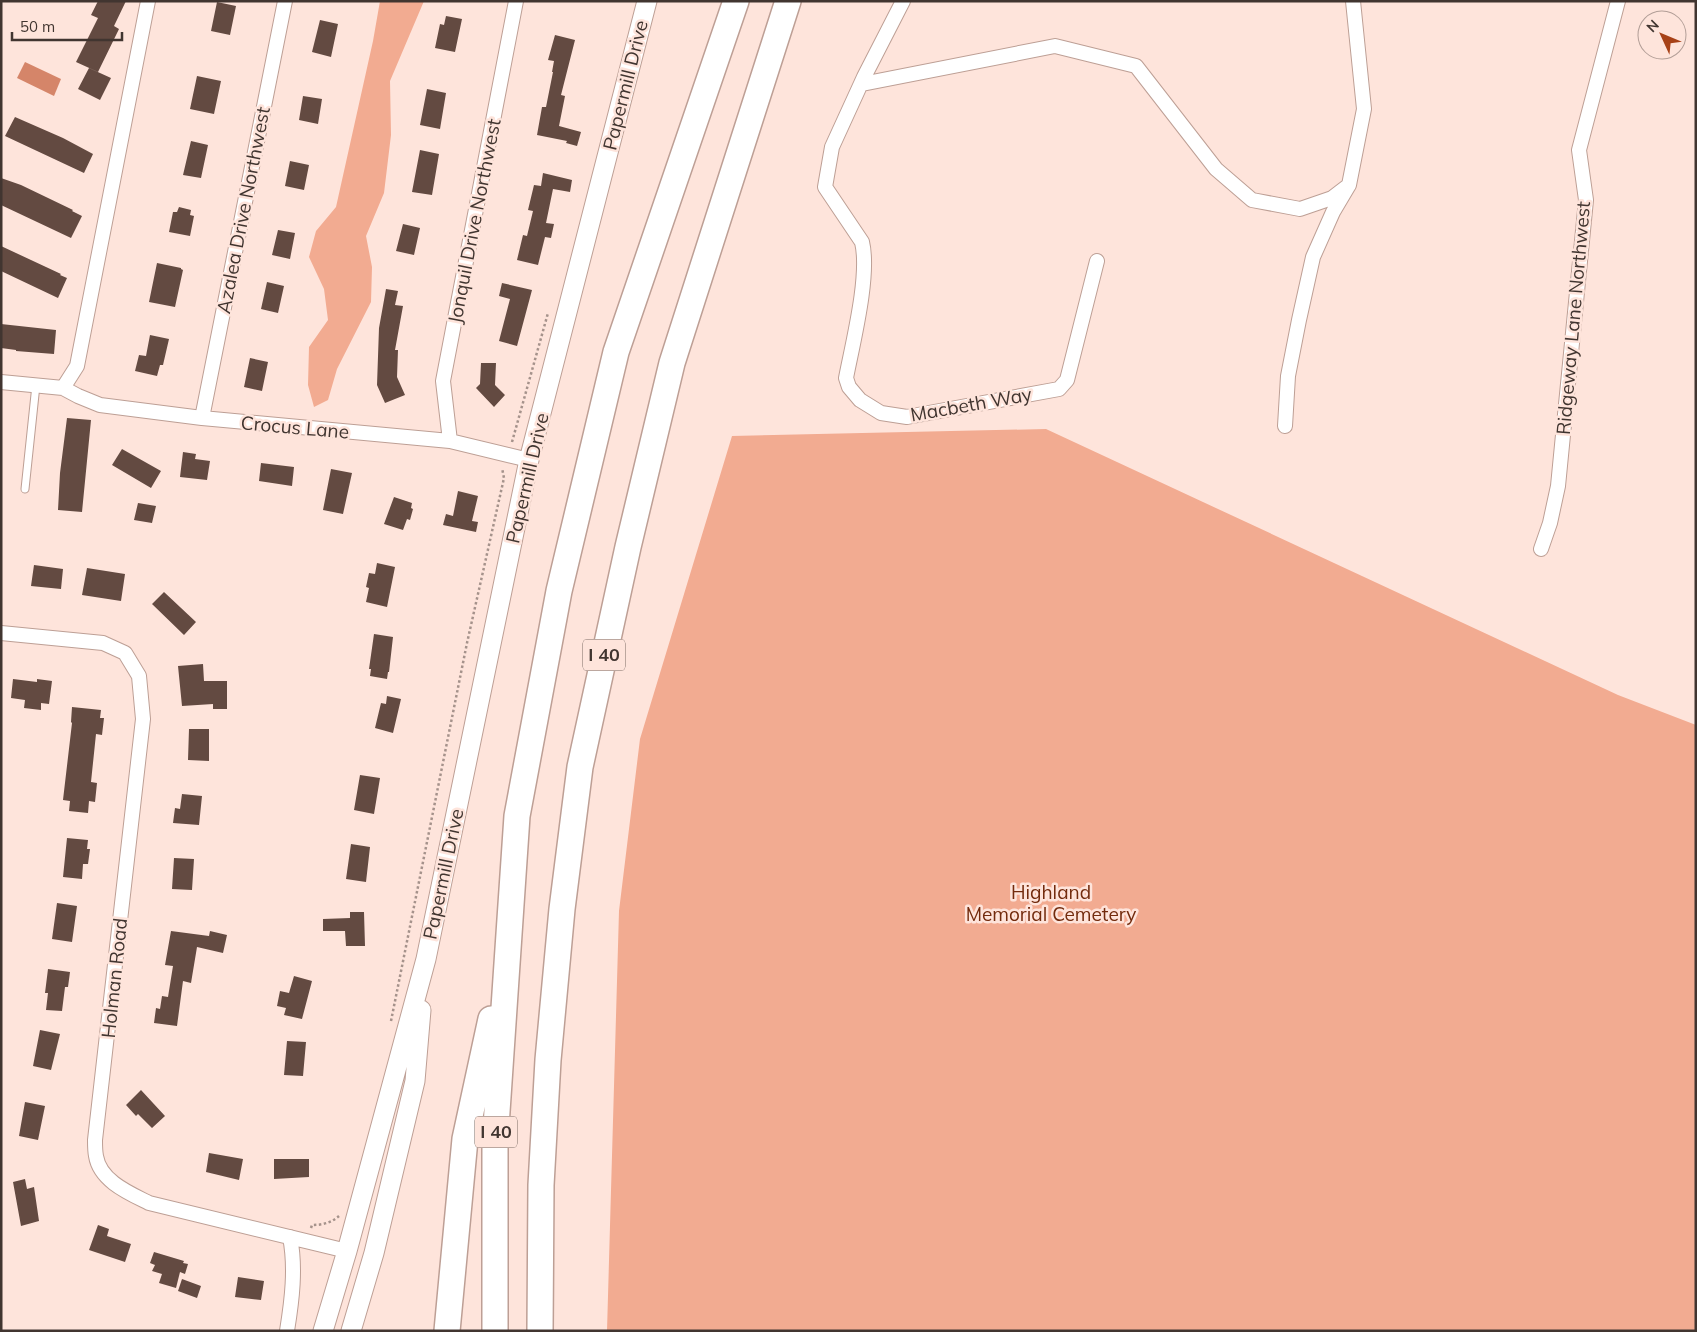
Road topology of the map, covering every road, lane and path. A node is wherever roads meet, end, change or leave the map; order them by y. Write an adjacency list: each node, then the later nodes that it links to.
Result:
1 (148, 1): 15 (street)
2 (285, 1): 16 (street, Azalea Drive Northwest)
3 (516, 1): 18 (street, Jonquil Drive Northwest)
4 (647, 1): 19 (main road, Papermill Drive)
5 (736, 1): 23 (highway, I 40)
6 (788, 1): 32 (highway, I 40)
7 (903, 1): 10 (street, Macbeth Way)
8 (1353, 1): 11 (street)
9 (1618, 1): 21 (street, Ridgeway Lane Northwest)
10 (863, 81): 11 (street); 12 (street, Macbeth Way)
11 (1349, 186): 17 (street)
12 (1097, 261)
13 (1, 382): 14 (street, Crocus Lane)
14 (36, 385): 15 (street, Crocus Lane); 20 (lane)
15 (64, 388): 16 (street, Crocus Lane)
16 (202, 418): 18 (street, Crocus Lane)
17 (1285, 426)
18 (450, 442): 19 (street, Crocus Lane)
19 (529, 460): 24 (main road, Papermill Drive)
20 (25, 489)
21 (1541, 549)
22 (1, 633): 25 (street, Holman Road)
23 (509, 934): 30 (highway); 31 (highway, I 40)
24 (426, 959): 26 (main road, Papermill Drive); 29 (main road, Papermill Drive)
25 (290, 1237): 26 (street, Holman Road); 27 (street)
26 (347, 1251): 28 (main road, Papermill Drive)
27 (287, 1331)
28 (323, 1331)
29 (351, 1331)
30 (447, 1331)
31 (494, 1331)
32 (540, 1331)

